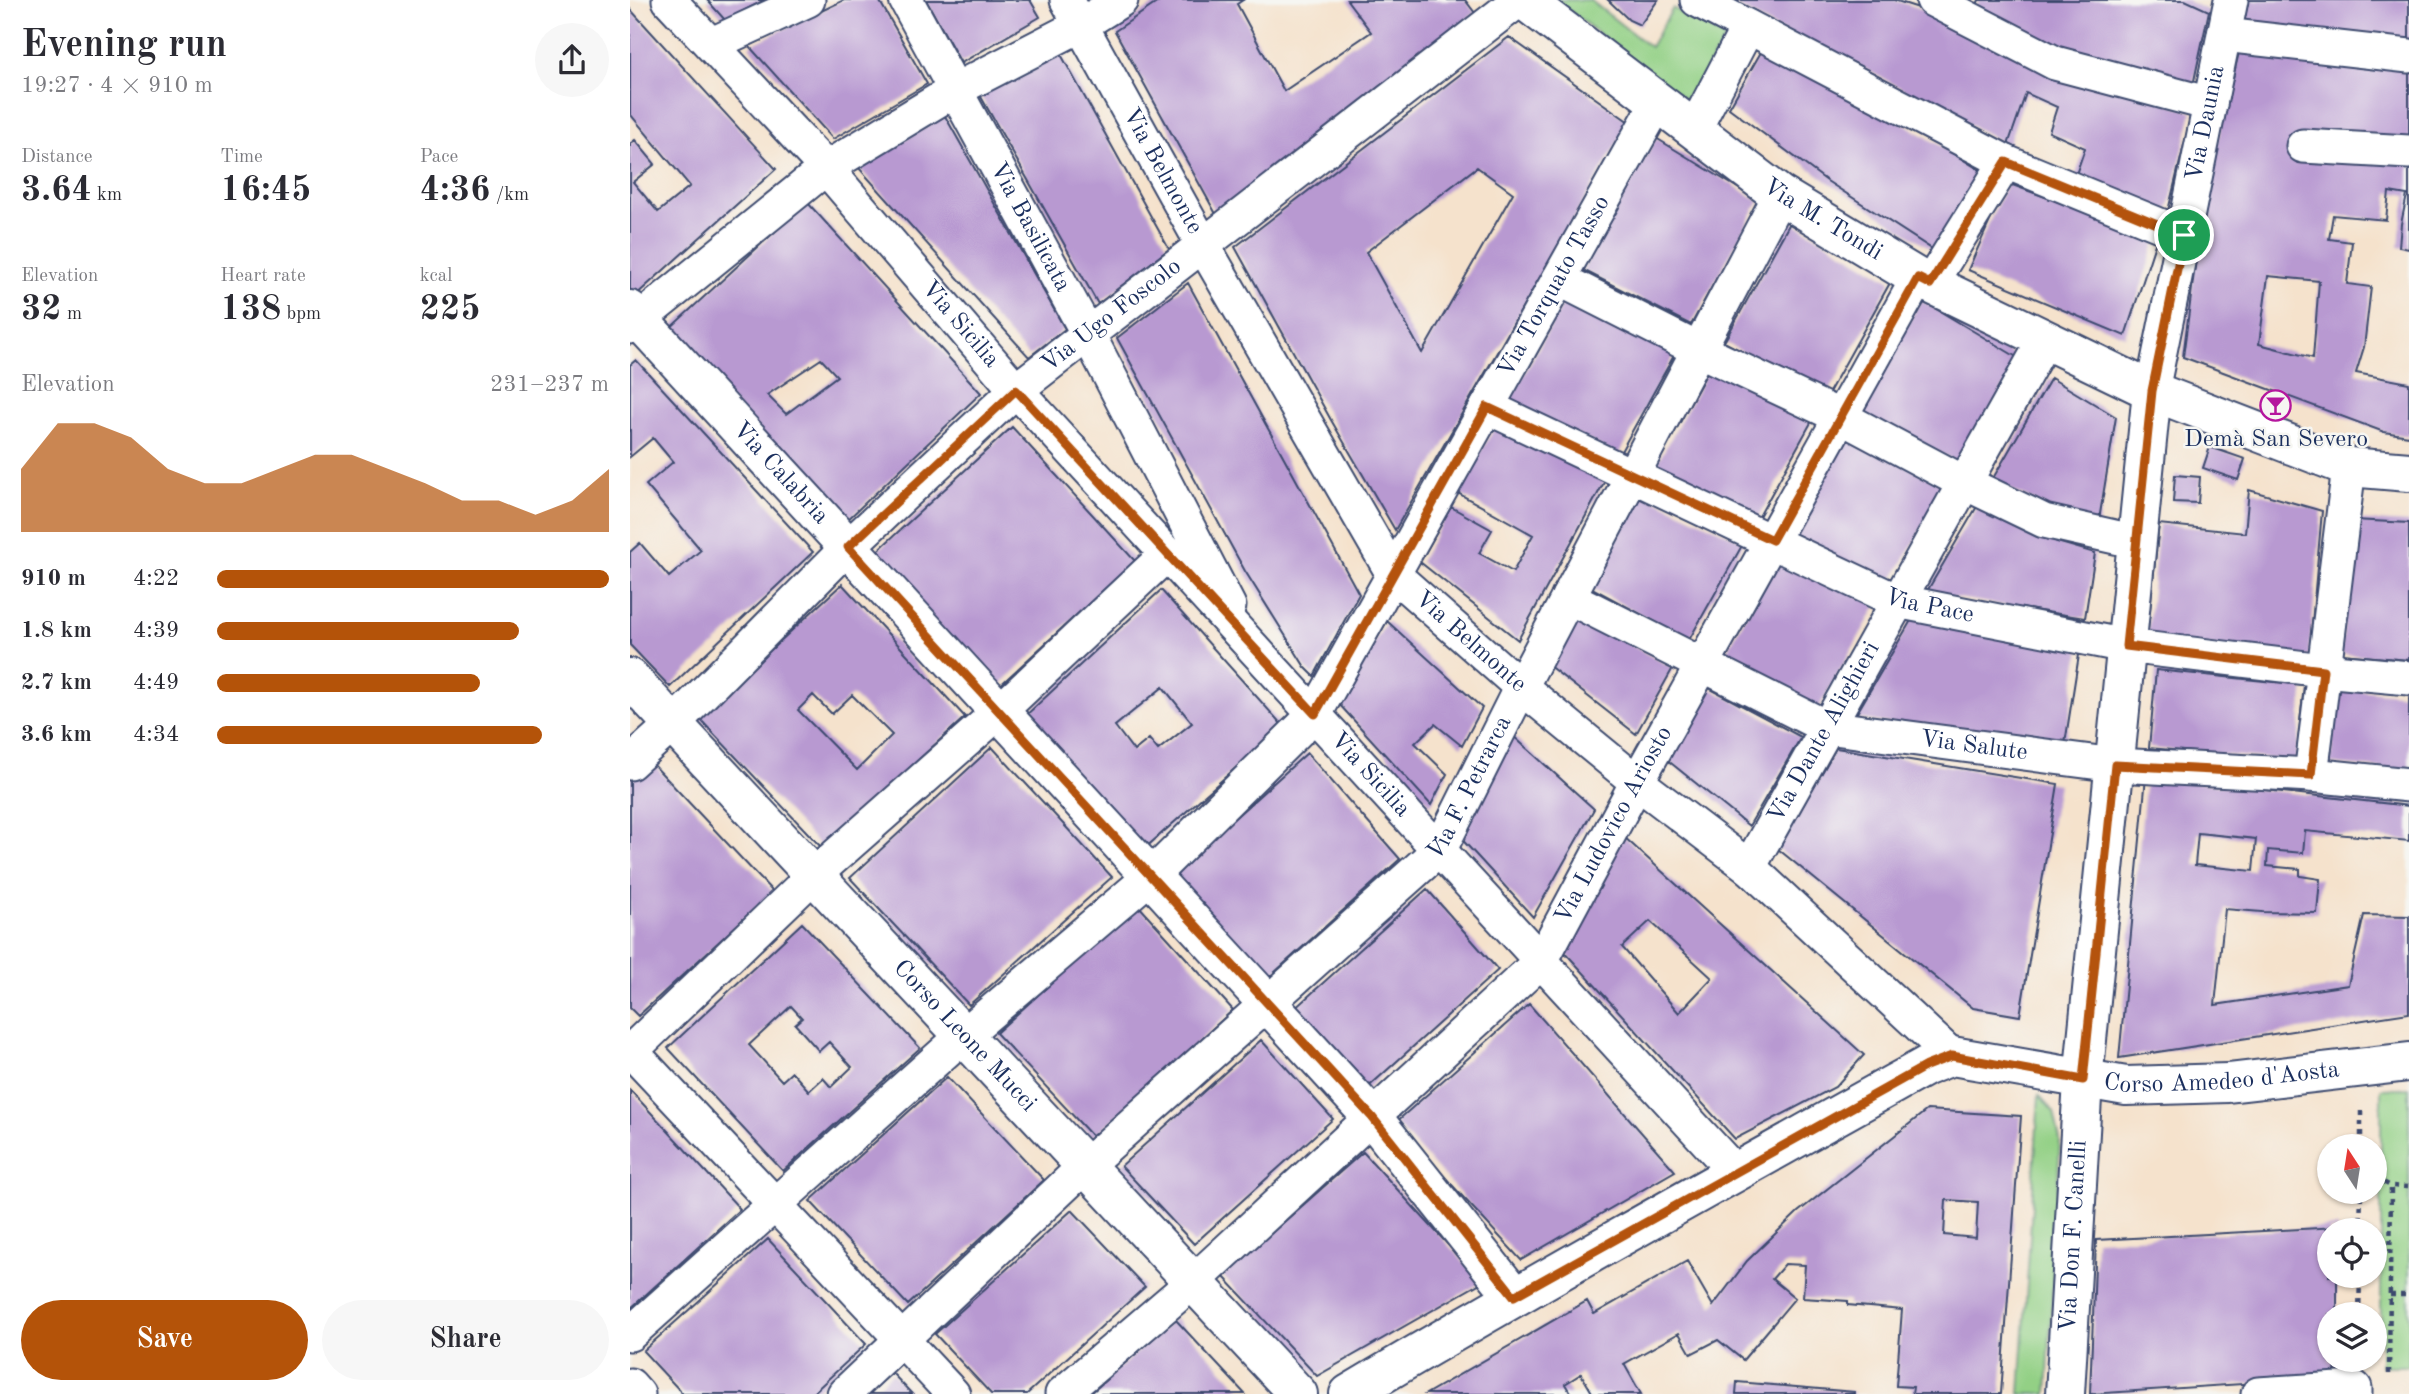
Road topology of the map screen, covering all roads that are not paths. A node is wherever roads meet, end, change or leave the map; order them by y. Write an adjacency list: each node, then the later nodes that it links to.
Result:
1 (669, 0): 12 (street, Via Sicilia)
2 (808, 0): 12 (street)
3 (906, 0): 14 (street, Via Basilicata)
4 (1121, 0): 9 (street)
5 (1522, 0): 15 (street, Via M. Tondi); 24 (street, Via Ugo Foscolo)
6 (1697, 0): 10 (street)
7 (1933, 0): 16 (street)
8 (2231, 0): 11 (street, Via Daunia)
9 (1074, 13): 14 (street); 24 (street, Via Belmonte)
10 (1748, 27): 17 (street); 20 (street)
11 (2224, 35): 13 (street); 16 (street, Via Daunia)
12 (712, 44): 21 (street, Via Sicilia)
13 (2409, 56)
14 (955, 90): 21 (street); 28 (street, Via Basilicata)
15 (1658, 102): 17 (street, Via M. Tondi); 25 (street, Via Torquato Tasso)
16 (2210, 104): 23 (street, Via Daunia)
17 (1694, 130): 22 (street, Via M. Tondi)
18 (2303, 146): 19 (street)
19 (2409, 152)
20 (2006, 162): 23 (street); 26 (street, Via Ludovico Ariosto)
21 (826, 168): 27 (street); 31 (street, Via Sicilia)
22 (1780, 195): 26 (street, Via M. Tondi); 30 (street, Via F. Petrarca)
23 (2184, 235): 32 (street, Via Daunia)
24 (1203, 245): 28 (street, Via Ugo Foscolo); 43 (street, Via Belmonte)
25 (1559, 279): 30 (street); 33 (street, Via Torquato Tasso)
26 (1924, 281): 29 (street, Via M. Tondi); 34 (street, Via Ludovico Ariosto)
27 (633, 319): 41 (street, Via Calabria)
28 (1088, 334): 31 (street, Via Ugo Foscolo); 46 (street, Via Basilicata)
29 (2044, 341): 32 (street, Via M. Tondi); 38 (street, Via Dante Alighieri)
30 (1699, 350): 34 (street); 37 (street, Via F. Petrarca)
31 (1016, 390): 41 (street, Via Ugo Foscolo); 42 (street, Via Sicilia)
32 (2152, 391): 35 (street, Via M. Tondi); 40 (street, Via Daunia)
33 (1487, 407): 37 (street, Via Pace); 43 (street, Via Torquato Tasso)
34 (1841, 417): 38 (street); 39 (street, Via Ludovico Ariosto)
35 (2349, 467): 36 (street, Via M. Tondi); 49 (street)
36 (2409, 472)
37 (1632, 476): 39 (street, Via Pace); 44 (street, Via F. Petrarca)
38 (1963, 482): 40 (street); 45 (street, Via Dante Alighieri)
39 (1772, 540): 45 (street, Via Pace); 48 (street, Via Ludovico Ariosto)
40 (2137, 542): 47 (street, Via Daunia)
41 (848, 547): 53 (street, Via Calabria); 55 (street, Via Ugo Foscolo)
42 (1166, 555): 46 (street, Via Sicilia); 53 (street)
43 (1393, 574): 52 (street, Via Belmonte); 54 (street, Via Torquato Tasso)
44 (1568, 597): 48 (street, Via Salute); 52 (street, Via F. Petrarca)
45 (1897, 601): 47 (street, Via Pace); 56 (street, Via Dante Alighieri)
46 (1249, 643): 54 (street, Via Sicilia)
47 (2126, 646): 49 (street, Via Pace); 58 (street, Via Daunia)
48 (1703, 666): 56 (street, Via Salute); 60 (street, Via Ludovico Ariosto)
49 (2323, 670): 51 (street, Via Pace); 59 (street)
50 (630, 678): 55 (street, Corso Leone Mucci)
51 (2409, 678)
52 (1521, 687): 60 (street, Via Belmonte); 62 (street, Via F. Petrarca)
53 (1000, 711): 64 (street); 65 (street, Via Calabria)
54 (1315, 714): 62 (street, Via Sicilia); 65 (street, Via Torquato Tasso)
55 (673, 724): 57 (street, Via Ugo Foscolo); 64 (street, Corso Leone Mucci)
56 (1826, 727): 58 (street, Via Salute); 63 (street, Via Dante Alighieri)
57 (630, 763)
58 (2115, 765): 59 (street, Via Salute); 72 (street, Via Daunia)
59 (2311, 775): 61 (street, Via Salute)
60 (1637, 782): 63 (street, Via Belmonte); 66 (street, Via Ludovico Ariosto)
61 (2409, 785)
62 (1440, 849): 66 (street, Via Sicilia); 67 (street, Via F. Petrarca)
63 (1749, 867): 70 (street, Via Belmonte)
64 (814, 875): 68 (street, Corso Leone Mucci); 69 (street)
65 (1151, 876): 67 (street, Via Calabria); 68 (street, Via Torquato Tasso)
66 (1541, 961): 73 (street, Via Ludovico Ariosto); 75 (street, Via Sicilia)
67 (1267, 1003): 73 (street, Via Calabria); 74 (street, Via F. Petrarca)
68 (964, 1035): 74 (street, Corso Leone Mucci); 76 (street, Via Torquato Tasso)
69 (630, 1051): 76 (street)
70 (1952, 1056): 72 (street, Corso Amedeo d'Aosta); 75 (street)
71 (2409, 1062): 72 (street, Corso Amedeo d'Aosta)
72 (2083, 1080): 88 (street, Via Don F. Canelli)
73 (1372, 1117): 77 (street, Via Ludovico Ariosto); 78 (street, Via Calabria)
74 (1085, 1166): 77 (street, Corso Leone Mucci); 80 (street, Via F. Petrarca)
75 (1735, 1172): 78 (street)
76 (775, 1205): 79 (street, Via Torquato Tasso); 80 (street)
77 (1193, 1282): 85 (street, Via Ludovico Ariosto); 86 (street, Corso Leone Mucci)
78 (1514, 1296): 87 (street)
79 (630, 1334)
80 (902, 1340): 83 (street, Via F. Petrarca); 84 (street)
81 (630, 1385): 82 (street)
82 (638, 1394)
83 (844, 1394)
84 (953, 1394)
85 (1062, 1394)
86 (1298, 1394)
87 (1349, 1394)
88 (2065, 1394)
89 (2258, 1394): 90 (street)
90 (2355, 1394)

